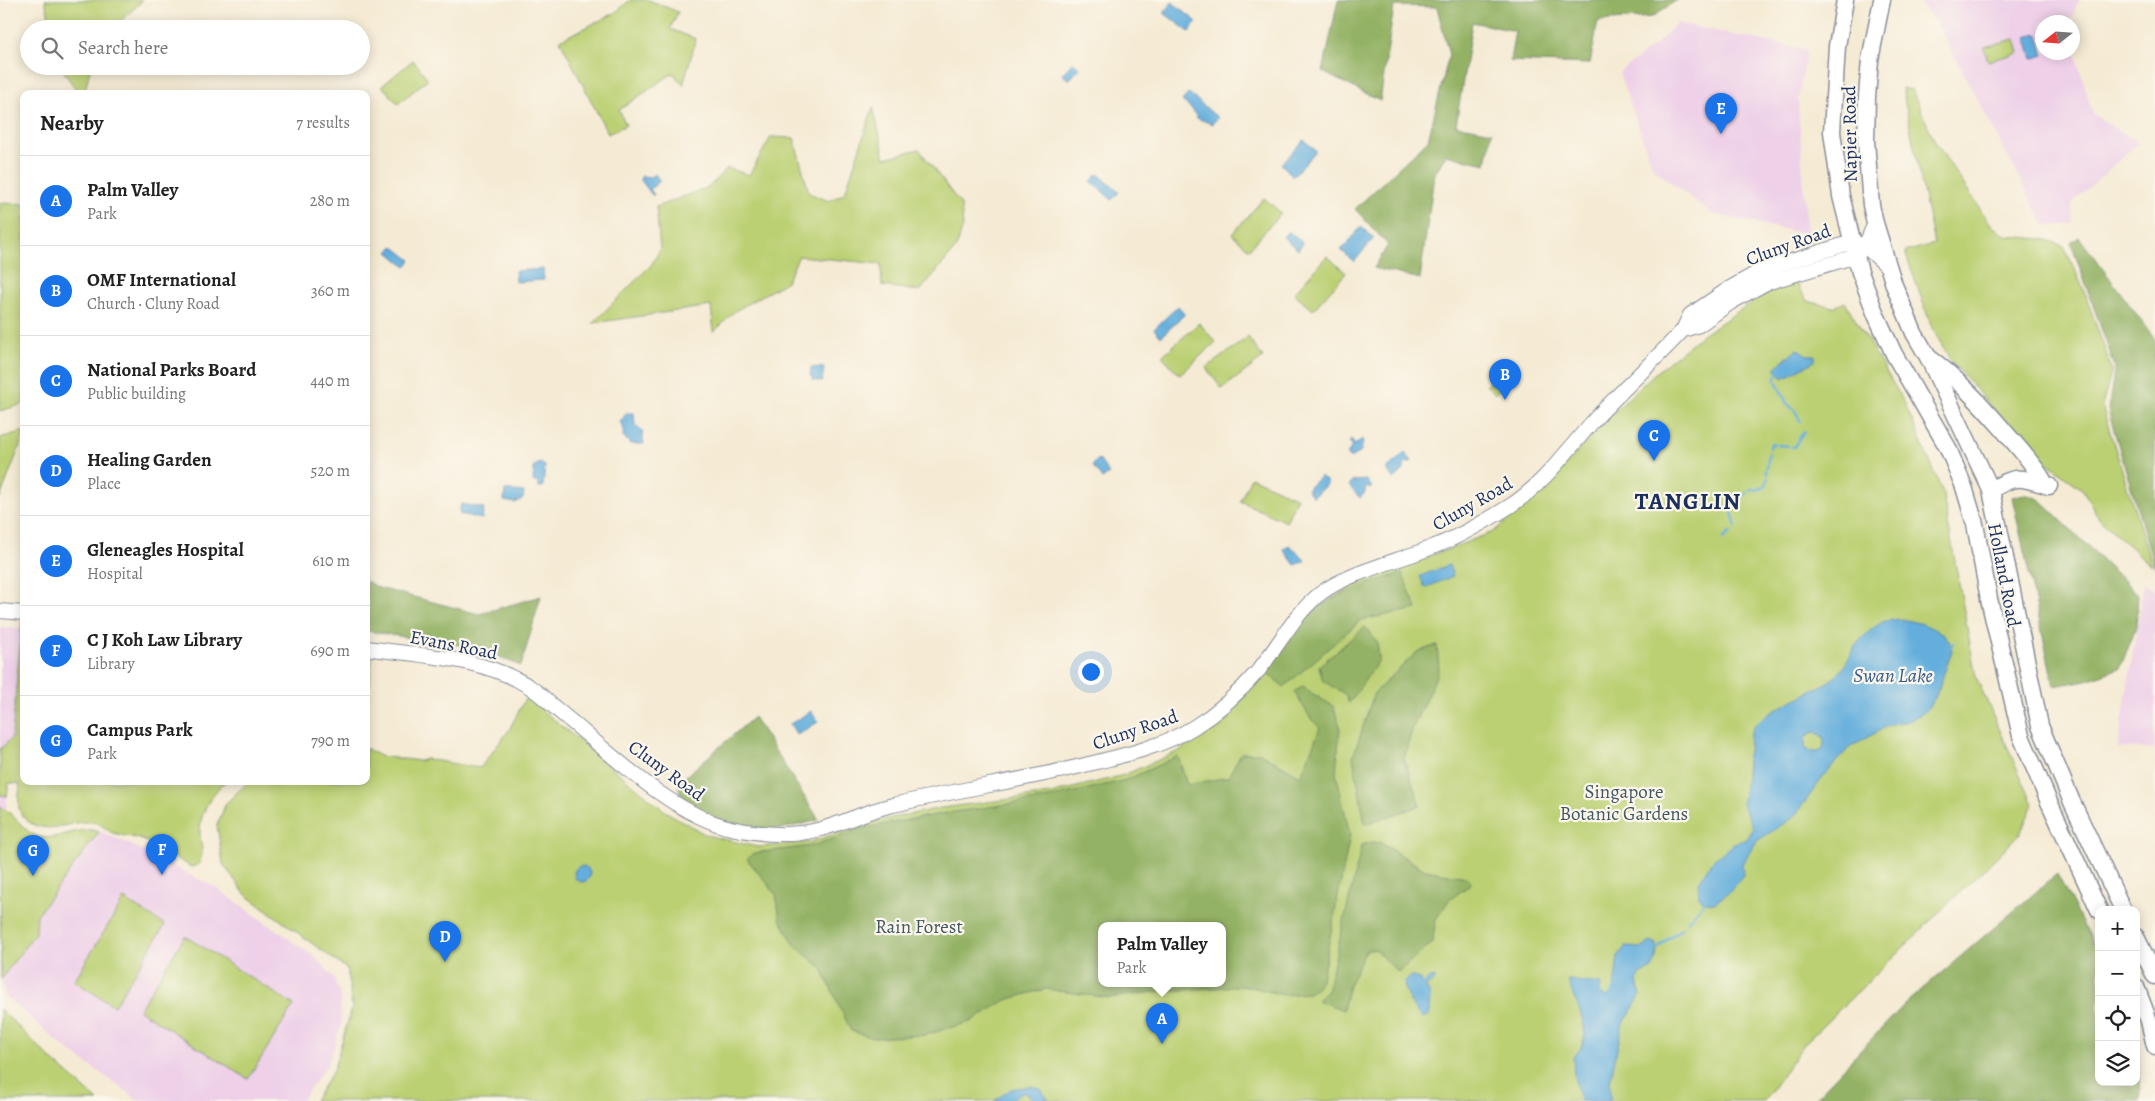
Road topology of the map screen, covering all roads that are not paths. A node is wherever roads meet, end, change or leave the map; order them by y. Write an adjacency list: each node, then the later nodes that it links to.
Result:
1 (1845, 0): 4 (main road, Napier Road)
2 (1882, 0): 3 (main road, Napier Road)
3 (1875, 223): 4 (street); 5 (main road, Napier Road)
4 (1858, 248): 5 (street); 11 (street, Cluny Road); 12 (main road, Holland Road)
5 (1888, 267): 6 (main road, Holland Road)
6 (1928, 357): 7 (main road, Holland Road); 7 (main road)
7 (1990, 490): 13 (main road, Holland Road)
8 (0, 611): 9 (street)
9 (20, 614)
10 (370, 649): 11 (street, Evans Road)
11 (531, 688)
12 (2097, 906)
13 (2121, 906)
14 (2140, 945): 15 (main road)
15 (2155, 976)
16 (2139, 996): 17 (main road)
17 (2155, 1046)

